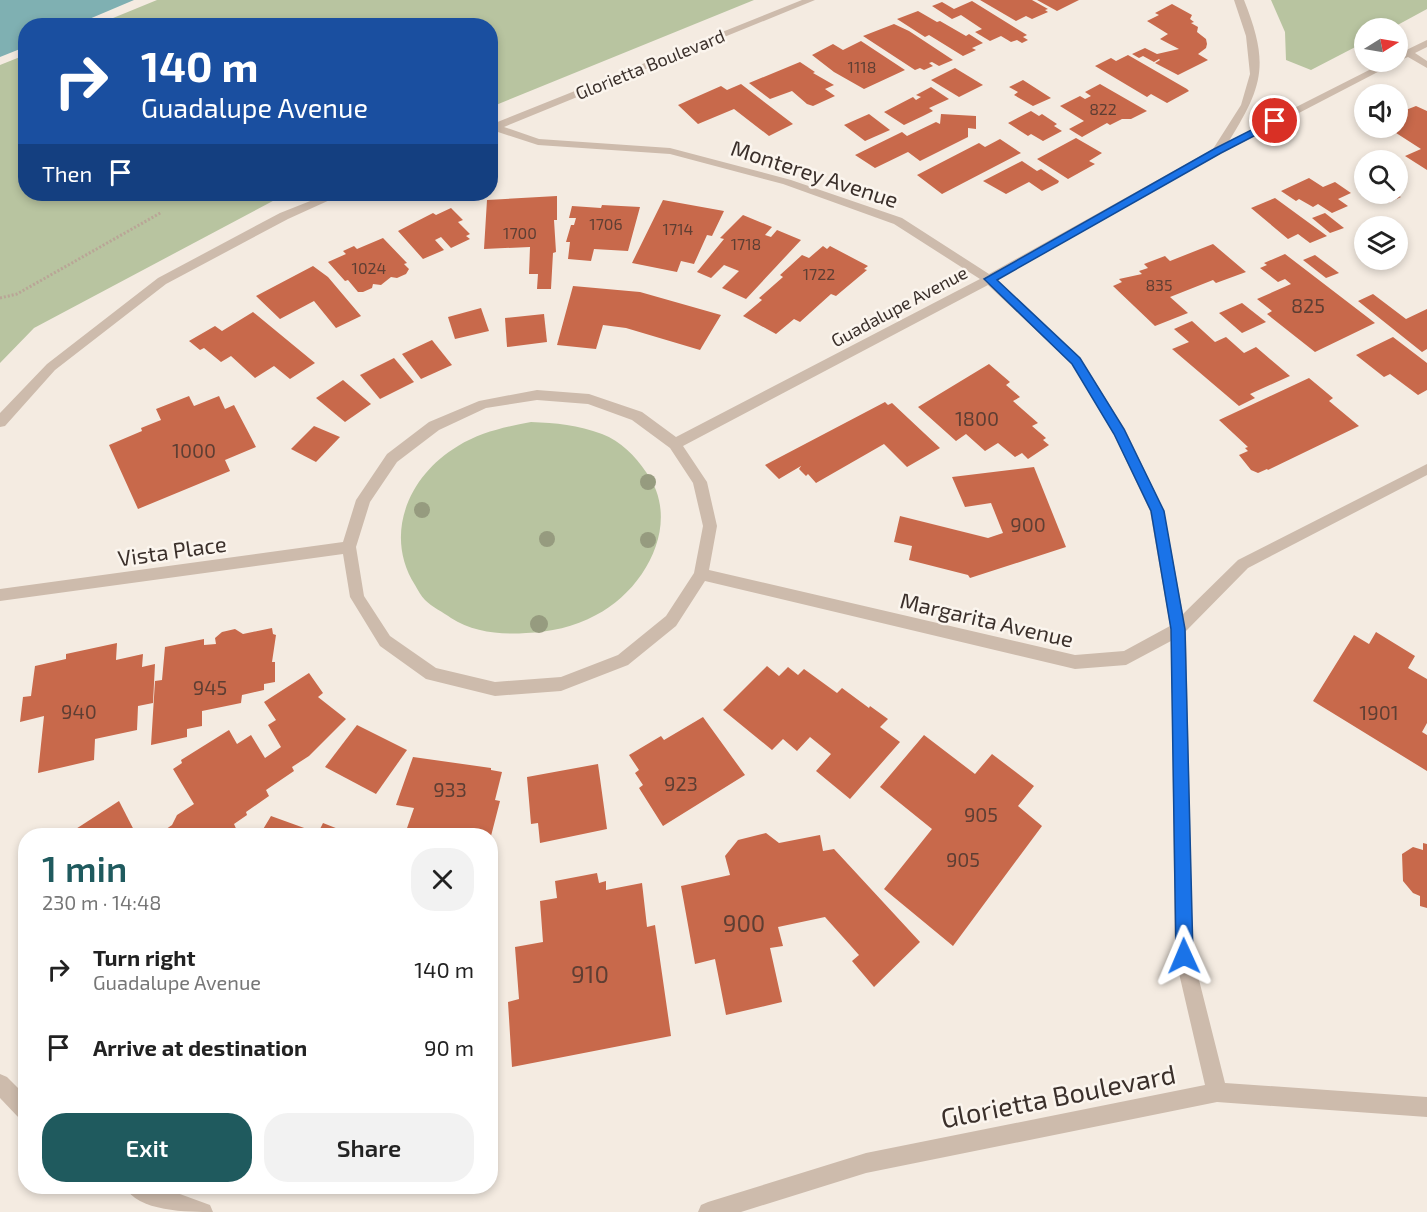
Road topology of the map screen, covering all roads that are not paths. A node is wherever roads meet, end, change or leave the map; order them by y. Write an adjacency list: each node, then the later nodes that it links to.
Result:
1 (810, 0): 7 (street, Glorietta Boulevard)
2 (1239, 0): 9 (street)
3 (1427, 43): 4 (street)
4 (1408, 53): 5 (street)
5 (1427, 65)
6 (1372, 72): 9 (street, Guadalupe Avenue)
7 (498, 126)
8 (498, 130): 11 (street, Monterey Avenue)
9 (1218, 151): 11 (street, Guadalupe Avenue)
10 (320, 201): 12 (street)
11 (989, 279): 13 (street, Guadalupe Avenue); 18 (street, Monterey Avenue)
12 (0, 422)
13 (675, 444): 15 (street); 16 (street)
14 (1427, 469): 18 (street, Margarita Avenue)
15 (349, 547): 16 (street); 17 (street, Vista Place)
16 (701, 574): 18 (street, Margarita Avenue)
17 (0, 595)
18 (1178, 629): 20 (street, Monterey Avenue)
19 (0, 1084): 21 (street)
20 (1217, 1092): 22 (street, Glorietta Boulevard); 25 (street, Glorietta Boulevard)
21 (18, 1103)
22 (1427, 1107)
23 (150, 1194): 24 (street)
24 (203, 1212)
25 (708, 1212)

